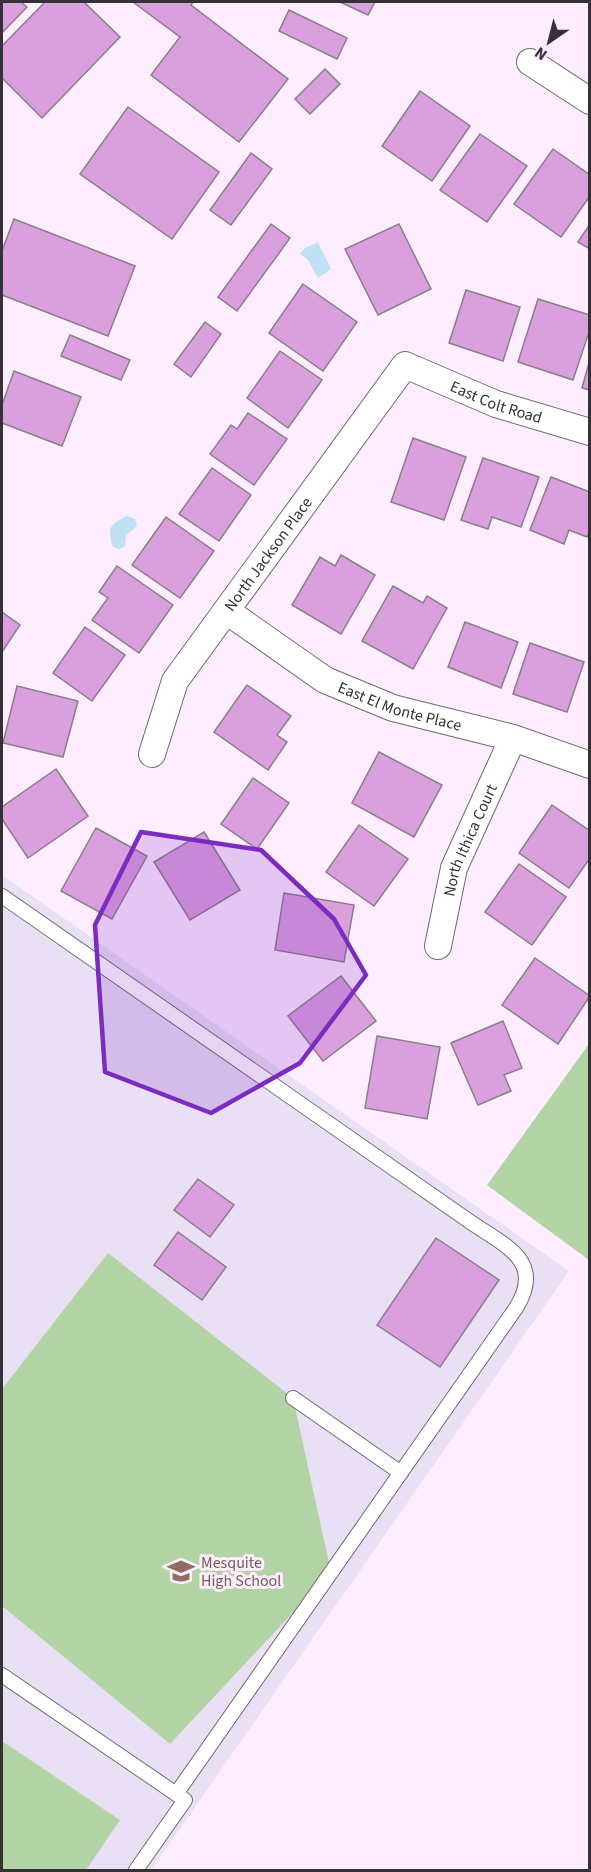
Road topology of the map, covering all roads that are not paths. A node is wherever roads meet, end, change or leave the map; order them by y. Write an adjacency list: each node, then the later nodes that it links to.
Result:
1 (530, 62): 2 (street)
2 (590, 100)
3 (405, 365): 4 (street, East Colt Road); 5 (street, North Jackson Place)
4 (590, 432)
5 (228, 612): 6 (street, East El Monte Place); 7 (street, North Jackson Place)
6 (513, 738): 8 (street, East El Monte Place); 10 (street, North Ithica Court)
7 (152, 754)
8 (590, 765)
9 (2, 897): 12 (lane)
10 (438, 946)
11 (293, 1398): 12 (lane)
12 (401, 1473): 14 (lane)
13 (2, 1675): 14 (lane)
14 (176, 1794): 15 (lane)
15 (136, 1870)

